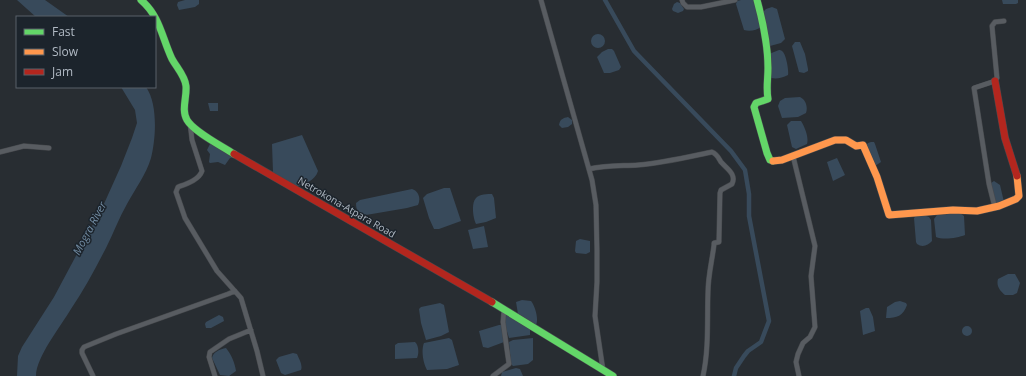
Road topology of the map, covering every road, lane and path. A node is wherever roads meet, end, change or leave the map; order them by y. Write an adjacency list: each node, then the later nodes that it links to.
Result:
1 (141, 0): 8 (street)
2 (541, 0): 12 (street)
3 (682, 0): 4 (street)
4 (735, 0)
5 (757, 0): 11 (street)
6 (1004, 21): 7 (street)
7 (995, 81): 13 (street); 13 (street)
8 (190, 123): 14 (street); 15 (street, Netrokona-Atpara Road)
9 (49, 148): 10 (street)
10 (0, 152)
11 (793, 156): 13 (street); 24 (street)
12 (589, 169): 17 (street); 23 (street)
13 (995, 208)
14 (235, 290): 16 (street); 18 (street)
15 (504, 310): 17 (street, Netrokona-Atpara Road); 21 (street)
16 (251, 330): 19 (street); 20 (street)
17 (603, 370): 22 (street, Netrokona-Atpara Road)
18 (93, 376)
19 (215, 376)
20 (263, 376)
21 (493, 376)
22 (613, 376)
23 (703, 376)
24 (799, 376)

